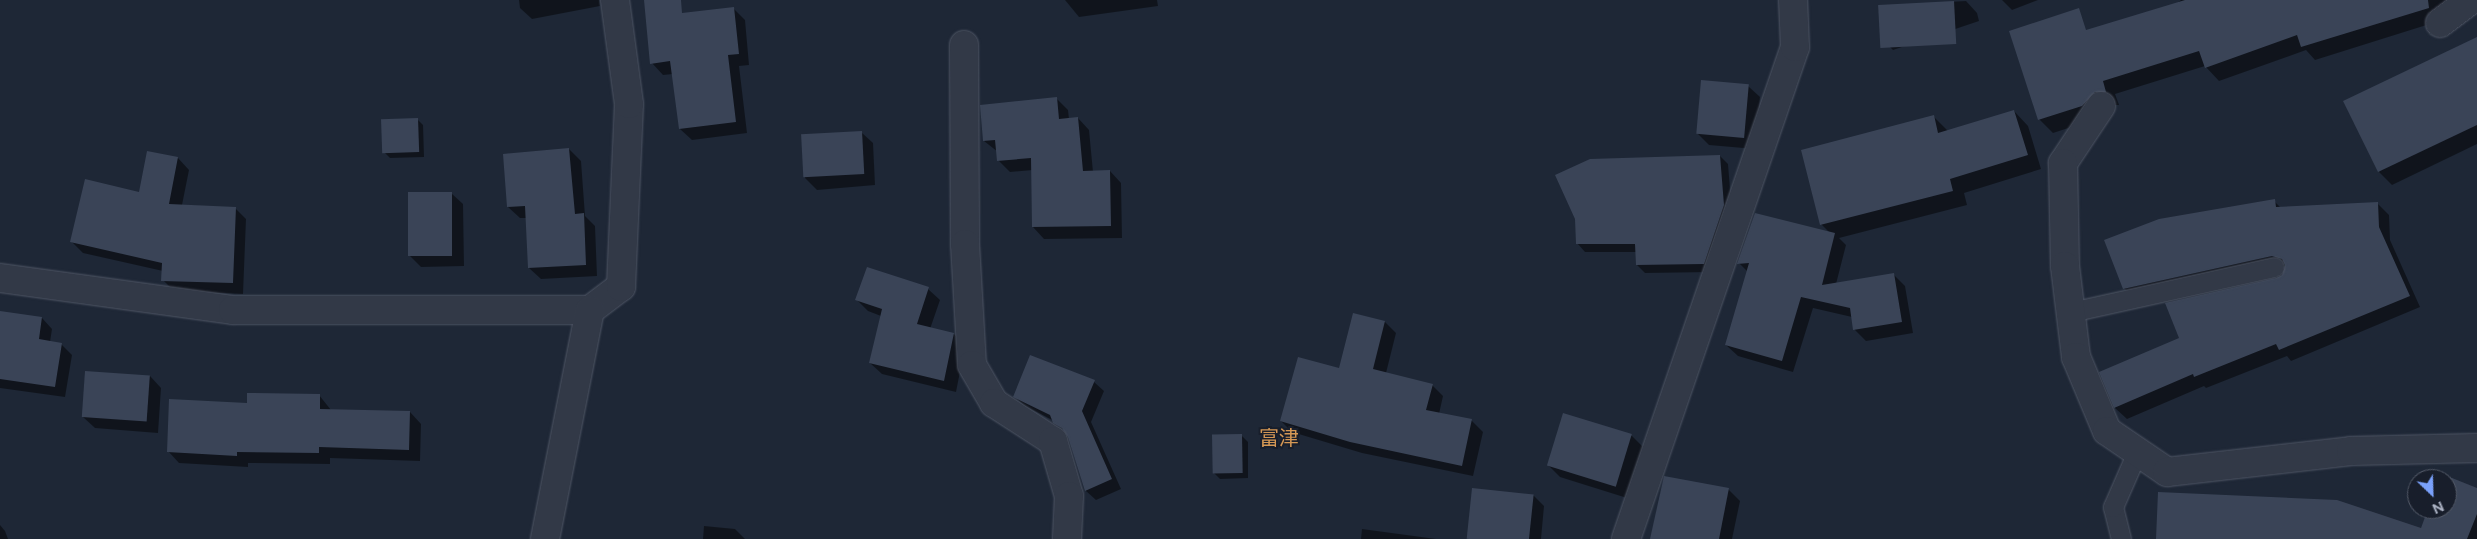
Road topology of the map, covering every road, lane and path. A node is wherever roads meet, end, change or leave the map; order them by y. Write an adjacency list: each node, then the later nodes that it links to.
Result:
1 (615, 0): 9 (street)
2 (1793, 0): 15 (street)
3 (2471, 0): 4 (street)
4 (2440, 23)
5 (964, 46): 14 (street)
6 (2101, 106): 10 (street)
7 (2274, 267): 10 (lane)
8 (0, 278): 9 (street)
9 (590, 310): 13 (street)
10 (2071, 312): 12 (street)
11 (2477, 448): 12 (street)
12 (2137, 452): 16 (lane)
13 (545, 539)
14 (1067, 539)
15 (1626, 539)
16 (2121, 539)

